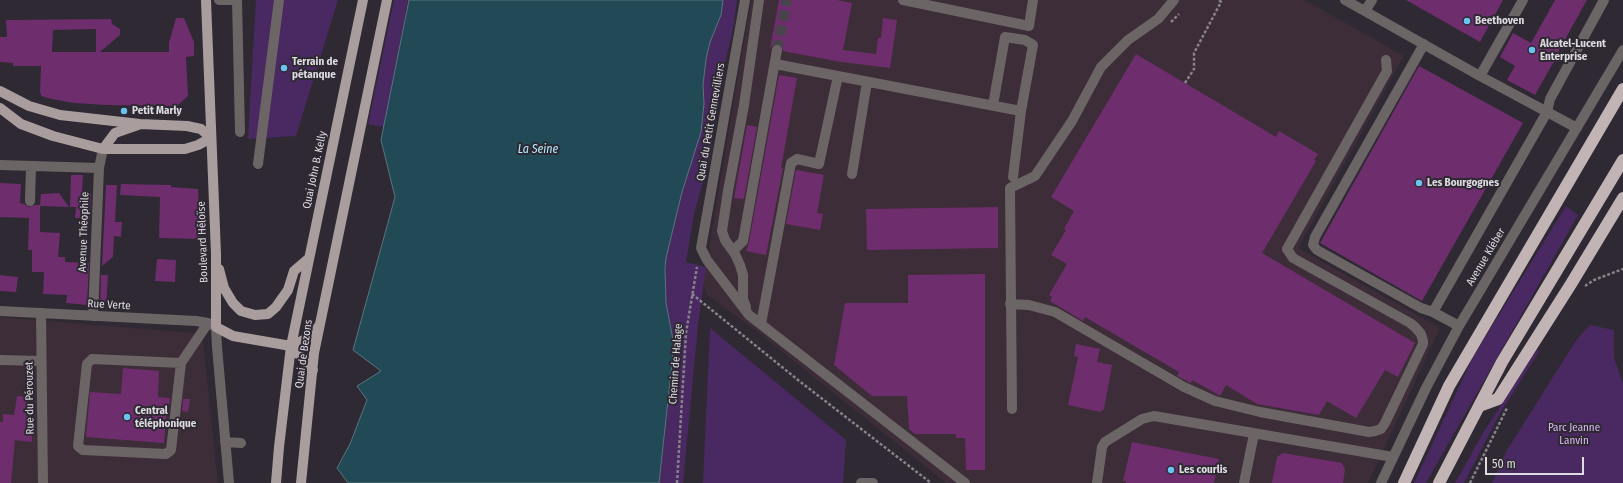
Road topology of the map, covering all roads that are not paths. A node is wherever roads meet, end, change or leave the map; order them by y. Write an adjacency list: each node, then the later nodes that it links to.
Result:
1 (209, 0): 34 (main road, Boulevard Héloïse)
2 (219, 0): 3 (street)
3 (237, 0): 33 (street)
4 (279, 0): 37 (street)
5 (363, 0): 47 (main road, Quai John B. Kelly)
6 (387, 0): 56 (main road, Quai de Bezons)
7 (745, 0): 52 (street, Quai du Petit Gennevilliers)
8 (759, 0): 45 (street)
9 (903, 0): 10 (street)
10 (1033, 0)
11 (1174, 0): 48 (street)
12 (1345, 0): 16 (street)
13 (1372, 0): 16 (street)
14 (1523, 0): 23 (street)
15 (1604, 0): 30 (street)
16 (1365, 11): 17 (street)
17 (1424, 44): 23 (street); 50 (street)
18 (777, 50): 21 (street)
19 (1623, 50): 32 (street, Avenue Kléber)
20 (1386, 60): 48 (street)
21 (775, 64): 22 (street); 45 (street)
22 (838, 76): 24 (street); 54 (street)
23 (1480, 76): 30 (street)
24 (868, 82): 27 (street); 41 (street)
25 (1623, 89): 79 (highway)
26 (0, 91): 31 (main road)
27 (993, 105): 29 (street); 29 (street)
28 (0, 108): 35 (main road)
29 (1021, 111): 42 (street)
30 (1547, 112): 32 (street); 50 (street)
31 (140, 124): 34 (main road); 35 (main road)
32 (1577, 128): 57 (street, Avenue Kléber)
33 (240, 132)
34 (211, 138): 35 (main road); 46 (main road, Boulevard Héloïse)
35 (102, 149): 40 (street, Avenue Théophile)
36 (1623, 160): 63 (highway)
37 (258, 164)
38 (0, 165): 39 (street)
39 (31, 166): 40 (street); 44 (street)
40 (99, 168): 53 (street, Avenue Théophile)
41 (852, 174)
42 (1013, 176)
43 (1623, 198): 63 (highway)
44 (30, 201)
45 (733, 251): 52 (street)
46 (216, 254): 47 (main road); 55 (main road, Boulevard Héloïse)
47 (308, 259): 58 (main road, Quai John B. Kelly)
48 (1010, 304): 64 (street)
49 (0, 311): 51 (street, Rue Verte)
50 (1433, 312): 57 (street)
51 (41, 313): 53 (street, Rue Verte); 60 (street, Rue du Pérouzet)
52 (749, 315): 54 (street)
53 (93, 316): 55 (street, Rue Verte)
54 (761, 324): 75 (street)
55 (212, 325): 58 (main road); 61 (street); 66 (street, Boulevard Héloïse)
56 (320, 326): 58 (main road); 62 (main road, Quai de Bezons)
57 (1459, 326): 68 (street, Avenue Kléber)
58 (291, 346): 62 (main road); 71 (main road, Quai de Bezons)
59 (0, 360): 60 (street)
60 (41, 361): 69 (street, Rue du Pérouzet)
61 (181, 363): 61 (street)
62 (313, 370): 72 (main road, Quai de Bezons)
63 (1479, 406): 80 (highway)
64 (1012, 410)
65 (1254, 434): 68 (street); 76 (street); 77 (street)
66 (225, 442): 67 (street); 70 (street, Boulevard Héloïse)
67 (241, 443)
68 (1393, 457): 78 (street, Avenue Kléber)
69 (42, 483)
70 (229, 483)
71 (276, 483)
72 (301, 483)
73 (860, 483): 74 (street)
74 (873, 483)
75 (965, 483)
76 (1097, 483)
77 (1244, 483)
78 (1381, 483)
79 (1404, 483)
80 (1439, 483)

